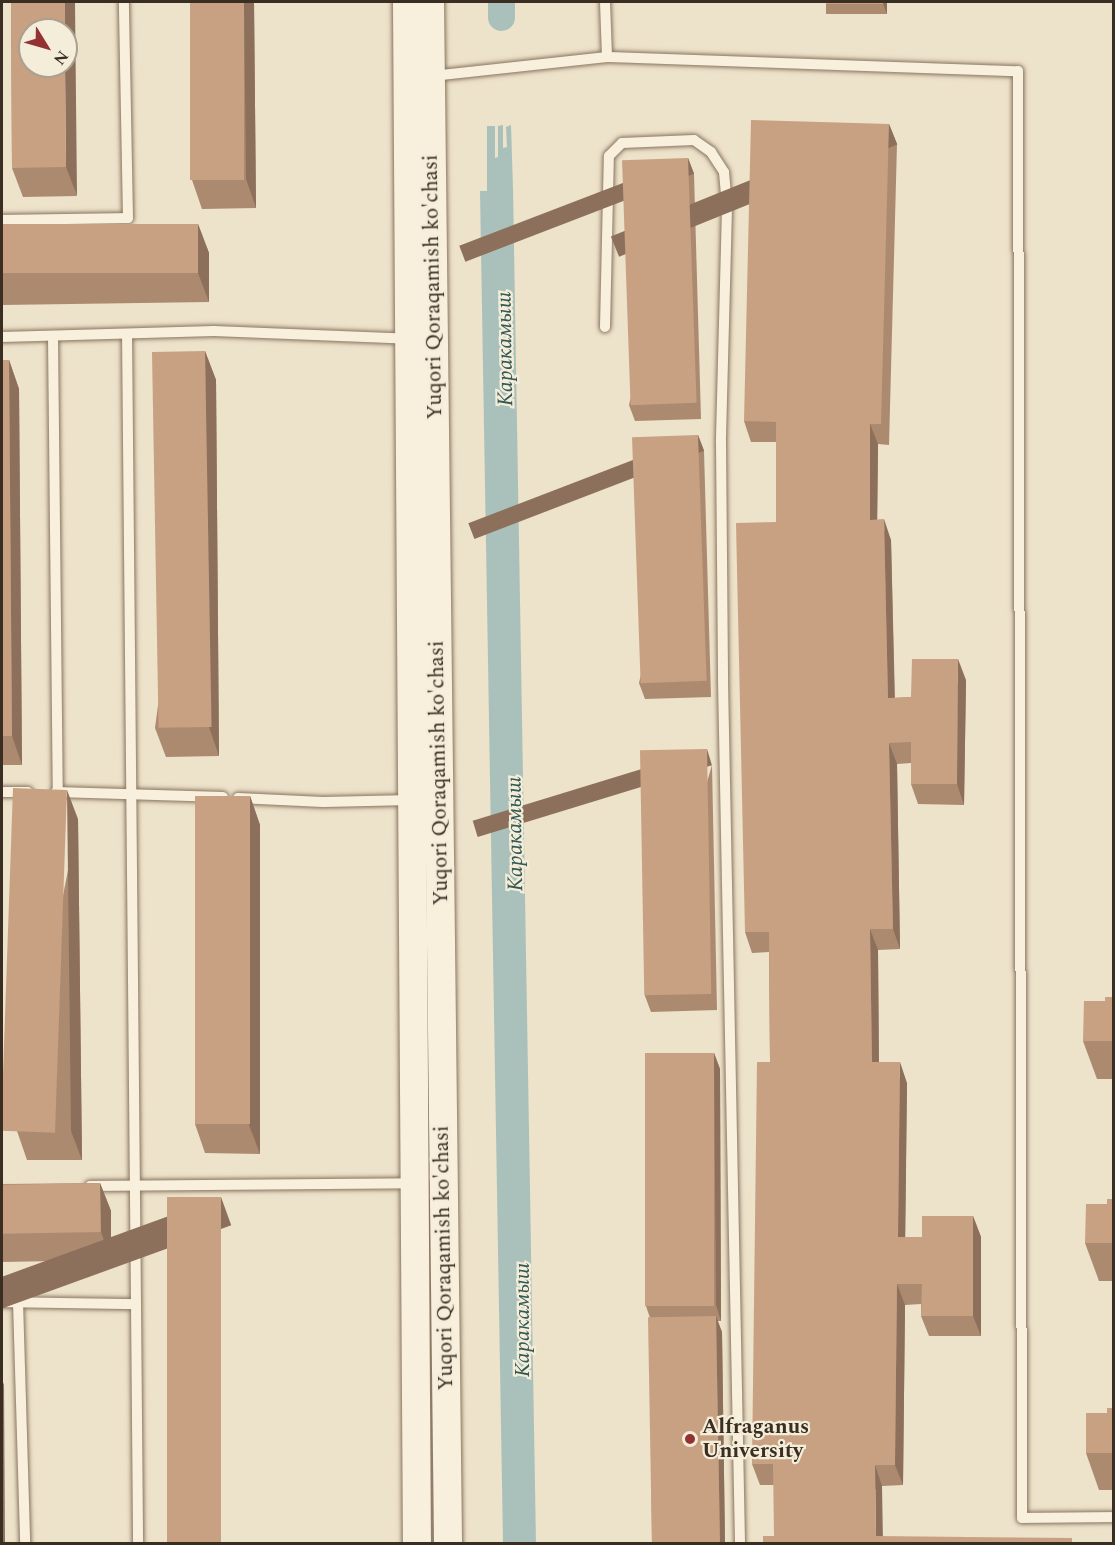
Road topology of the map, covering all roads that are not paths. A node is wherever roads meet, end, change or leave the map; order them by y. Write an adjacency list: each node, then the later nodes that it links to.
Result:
1 (124, 2): 7 (lane)
2 (406, 2): 6 (main road, Yuqori Qoraqamish ko'chasi)
3 (430, 2): 6 (main road, Yuqori Qoraqamish ko'chasi)
4 (605, 2): 5 (lane)
5 (607, 57): 6 (lane); 23 (lane)
6 (419, 78): 12 (main road, Yuqori Qoraqamish ko'chasi)
7 (2, 220)
8 (605, 327): 28 (lane)
9 (128, 334): 10 (lane); 12 (lane); 15 (lane)
10 (53, 336): 11 (lane); 14 (lane)
11 (2, 337)
12 (421, 338): 16 (main road, Yuqori Qoraqamish ko'chasi)
13 (2, 792): 14 (lane)
14 (58, 792): 15 (lane)
15 (129, 792): 16 (lane); 19 (lane)
16 (426, 799): 17 (main road, Yuqori Qoraqamish ko'chasi)
17 (429, 1184): 19 (lane); 26 (main road, Yuqori Qoraqamish ko'chasi); 27 (main road, Yuqori Qoraqamish ko'chasi)
18 (81, 1186): 19 (lane)
19 (137, 1186): 22 (lane)
20 (18, 1301): 21 (lane); 22 (lane); 24 (lane)
21 (2, 1302)
22 (136, 1304): 25 (lane)
23 (1113, 1517)
24 (25, 1544)
25 (138, 1544)
26 (417, 1544)
27 (448, 1544)
28 (740, 1544)

